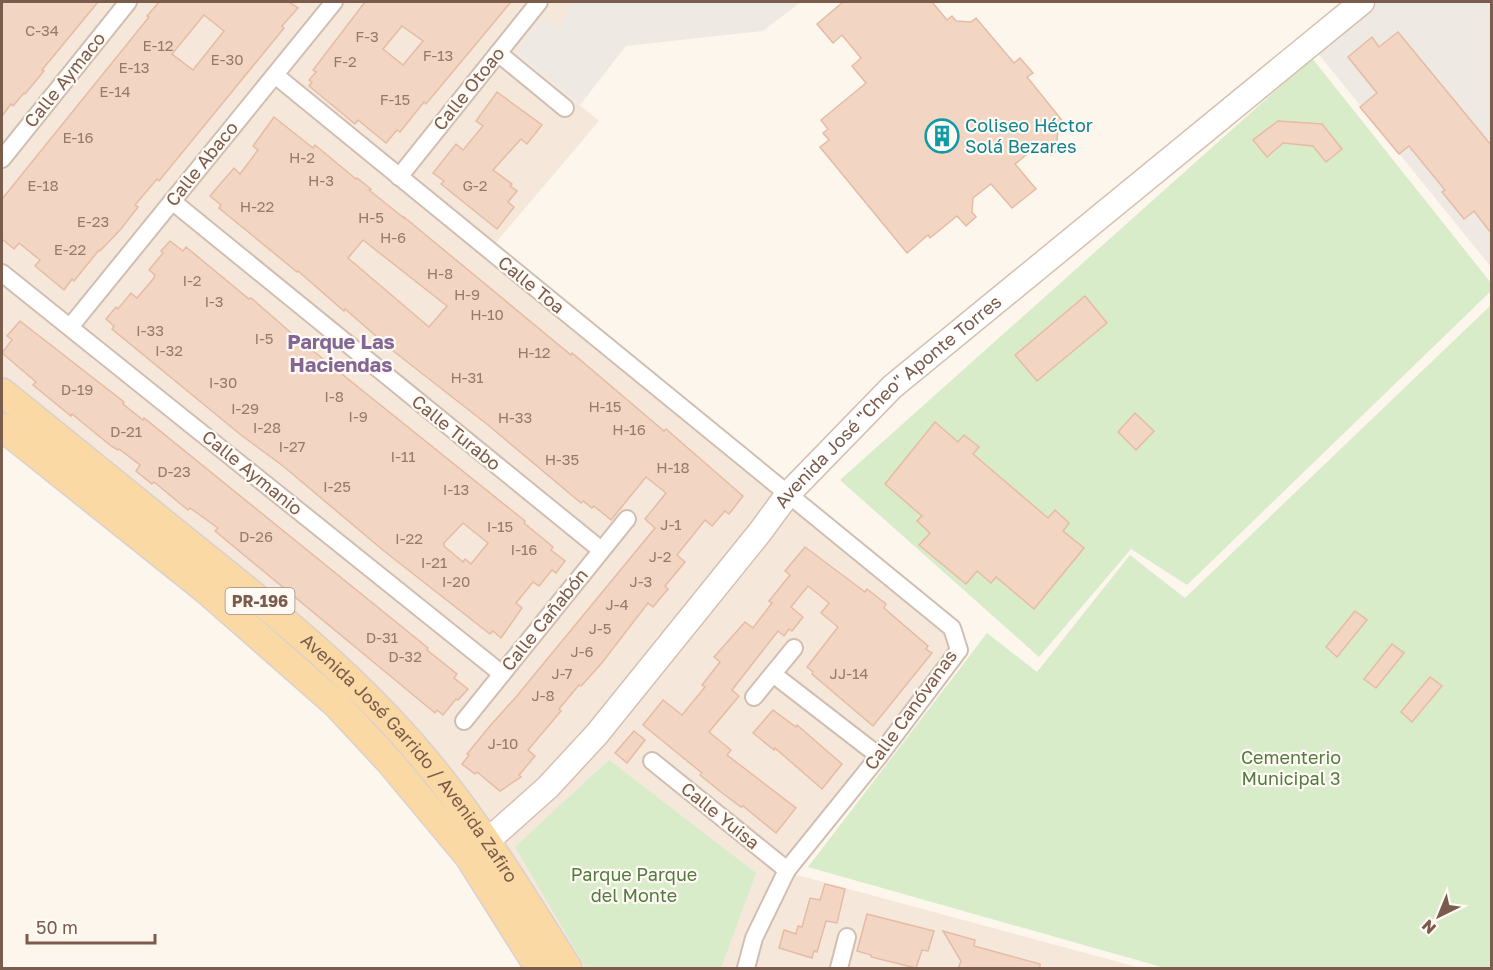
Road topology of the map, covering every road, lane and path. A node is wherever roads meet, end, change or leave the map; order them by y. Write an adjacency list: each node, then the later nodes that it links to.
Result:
1 (128, 2): 8 (street, Calle Aymaco)
2 (334, 2): 6 (street, Calle Abaco)
3 (539, 2): 5 (street, Calle Otoao)
4 (1362, 2): 15 (street, Avenida José "Cheo" Aponte Torres)
5 (498, 53): 7 (street); 9 (street, Calle Otoao)
6 (274, 75): 9 (street, Calle Toa); 10 (street, Calle Abaco)
7 (565, 108)
8 (2, 159)
9 (399, 177): 15 (street, Calle Toa)
10 (172, 201): 12 (street, Calle Abaco); 17 (street, Calle Turabo)
11 (2, 273): 12 (street, Calle Aymanio)
12 (70, 327): 19 (street, Calle Aymanio)
13 (2, 392): 25 (main road, Avenida José Garrido / Avenida Zafiro / PR-196)
14 (2, 426): 25 (main road, Avenida José Garrido / Avenida Zafiro / PR-196)
15 (788, 494): 23 (street, Calle Canóvanas); 25 (street, Avenida José "Cheo" Aponte Torres)
16 (627, 519): 17 (street, Calle Cañabón)
17 (601, 550): 19 (street, Calle Cañabón)
18 (794, 648): 20 (street)
19 (502, 674): 22 (street, Calle Cañabón)
20 (773, 674): 21 (street); 23 (street)
21 (754, 697)
22 (464, 721)
23 (879, 756): 26 (street, Calle Canóvanas)
24 (652, 761): 26 (street, Calle Yuisa)
25 (478, 849): 28 (main road, Avenida José Garrido / Avenida Zafiro / PR-196); 29 (main road, Avenida José Garrido / Avenida Zafiro / PR-196)
26 (787, 870): 30 (street, Calle Canóvanas)
27 (847, 937): 31 (street)
28 (539, 969)
29 (568, 969)
30 (746, 969)
31 (839, 969)

